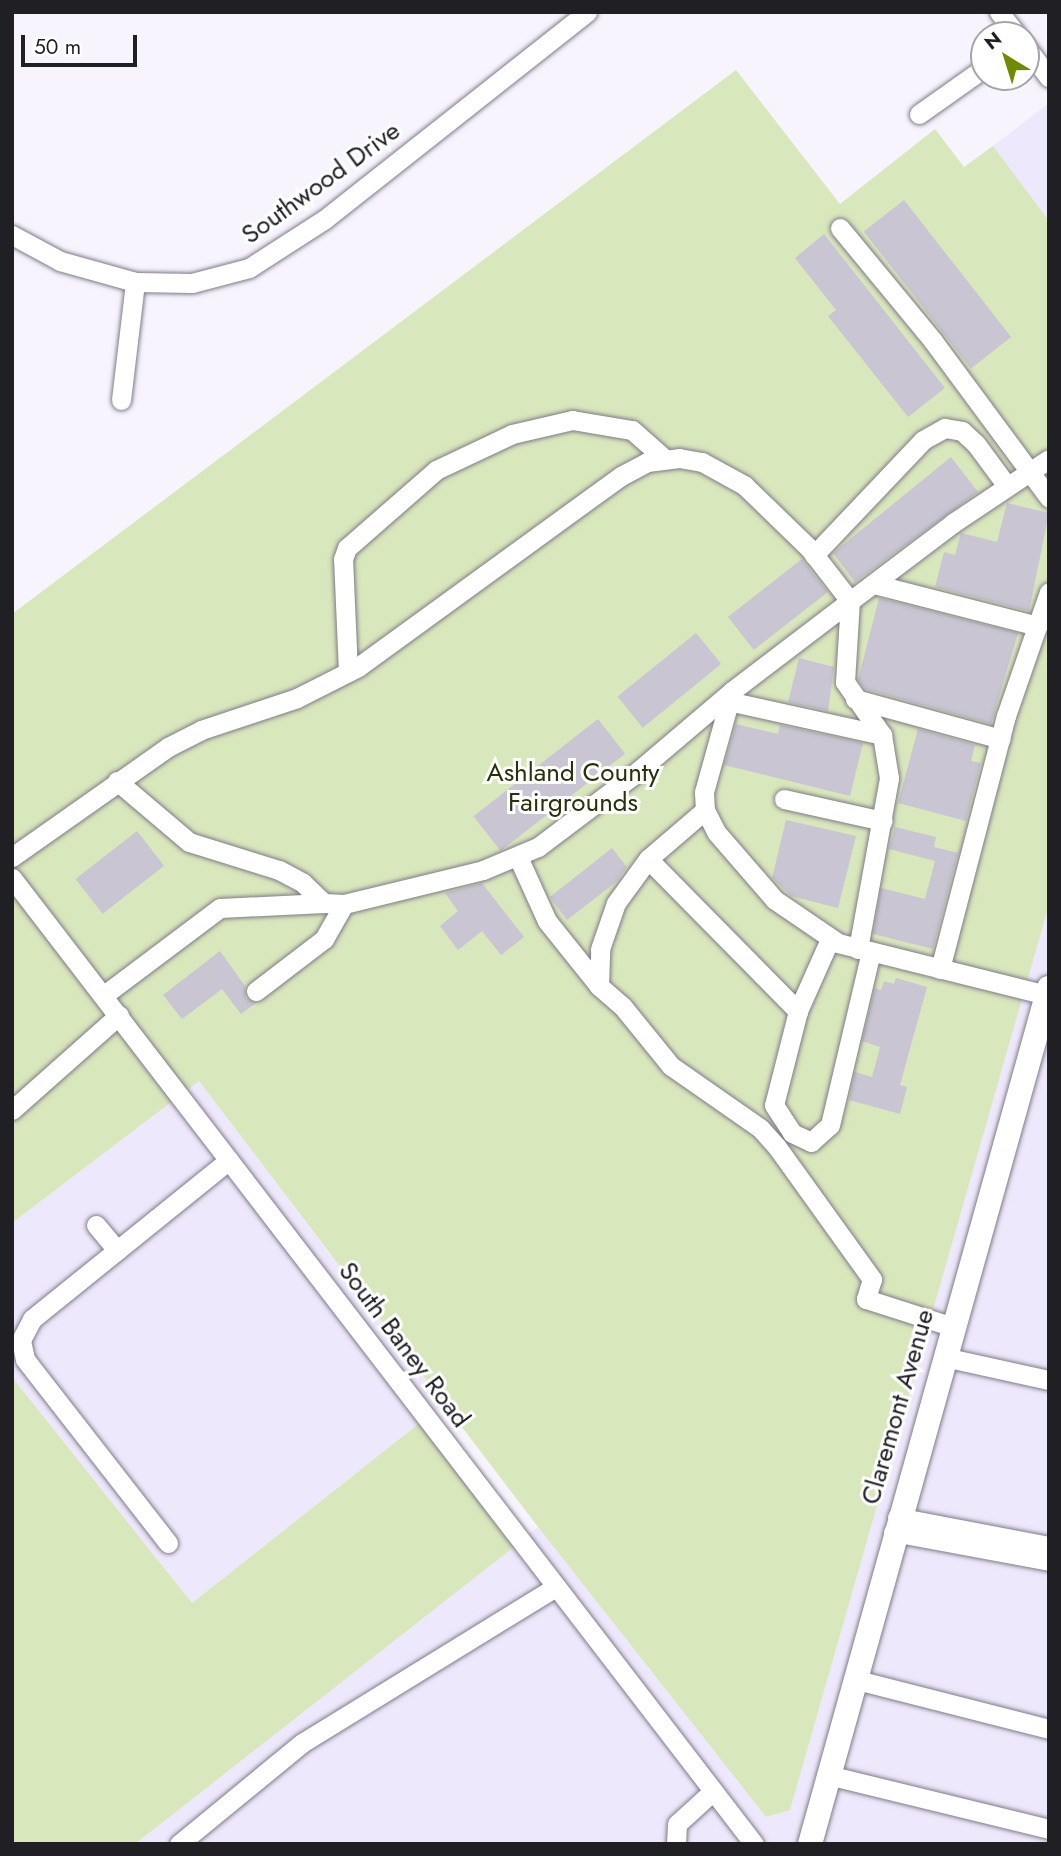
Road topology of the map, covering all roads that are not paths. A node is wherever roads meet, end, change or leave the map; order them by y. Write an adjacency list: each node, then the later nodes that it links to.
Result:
1 (587, 12): 6 (street, Southwood Drive)
2 (970, 78): 3 (street)
3 (919, 114)
4 (840, 228): 10 (street)
5 (12, 235): 6 (street, Southwood Drive)
6 (135, 282): 7 (street)
7 (121, 400)
8 (665, 458): 13 (street); 18 (street); 18 (street)
9 (1049, 459): 10 (street)
10 (1030, 471): 11 (street); 12 (street)
11 (1007, 486): 13 (street); 14 (street)
12 (1049, 498)
13 (814, 555): 16 (street)
14 (874, 583): 16 (street); 17 (street)
15 (1049, 592): 17 (street)
16 (850, 601): 19 (street); 20 (street)
17 (1038, 626): 22 (street)
18 (348, 672): 23 (street)
19 (730, 696): 21 (street); 25 (street); 28 (street)
20 (855, 699): 21 (street); 22 (street)
21 (882, 735): 26 (street)
22 (1001, 739): 35 (street)
23 (117, 781): 27 (street); 31 (street)
24 (784, 799): 26 (street)
25 (705, 810): 29 (street); 33 (street)
26 (883, 821): 34 (street)
27 (12, 857)
28 (518, 857): 32 (street); 36 (street)
29 (648, 859): 36 (street); 40 (street)
30 (12, 877): 39 (street, South Baney Road)
31 (324, 903): 32 (street); 39 (street)
32 (344, 904): 37 (street)
33 (830, 939): 34 (street); 40 (street)
34 (864, 950): 35 (street); 46 (street)
35 (940, 969): 38 (street)
36 (599, 986): 45 (street)
37 (256, 991)
38 (1048, 991): 42 (main road, Claremont Avenue)
39 (104, 995): 41 (street, South Baney Road)
40 (798, 1011): 43 (street)
41 (119, 1015): 44 (street); 47 (street, South Baney Road)
42 (1042, 1037): 51 (main road, Claremont Avenue)
43 (774, 1105): 45 (street); 46 (street)
44 (12, 1110)
45 (735, 1111): 48 (street)
46 (792, 1133): 48 (street)
47 (229, 1160): 50 (street); 58 (street, South Baney Road)
48 (793, 1170): 51 (street)
49 (96, 1225): 50 (street)
50 (117, 1250): 55 (street)
51 (953, 1327): 52 (main road, Claremont Avenue)
52 (944, 1357): 53 (street); 54 (main road, Claremont Avenue)
53 (1049, 1380)
54 (895, 1525): 56 (street); 57 (street); 59 (main road, Claremont Avenue)
55 (168, 1543)
56 (1049, 1546)
57 (1049, 1562)
58 (556, 1587): 62 (street, South Baney Road); 64 (street)
59 (853, 1679): 60 (street); 61 (main road, Claremont Avenue)
60 (1049, 1729)
61 (828, 1775): 63 (street); 67 (main road, Claremont Avenue)
62 (713, 1791): 65 (street); 66 (street, South Baney Road)
63 (1049, 1829)
64 (179, 1844)
65 (676, 1844)
66 (754, 1844)
67 (810, 1844)

